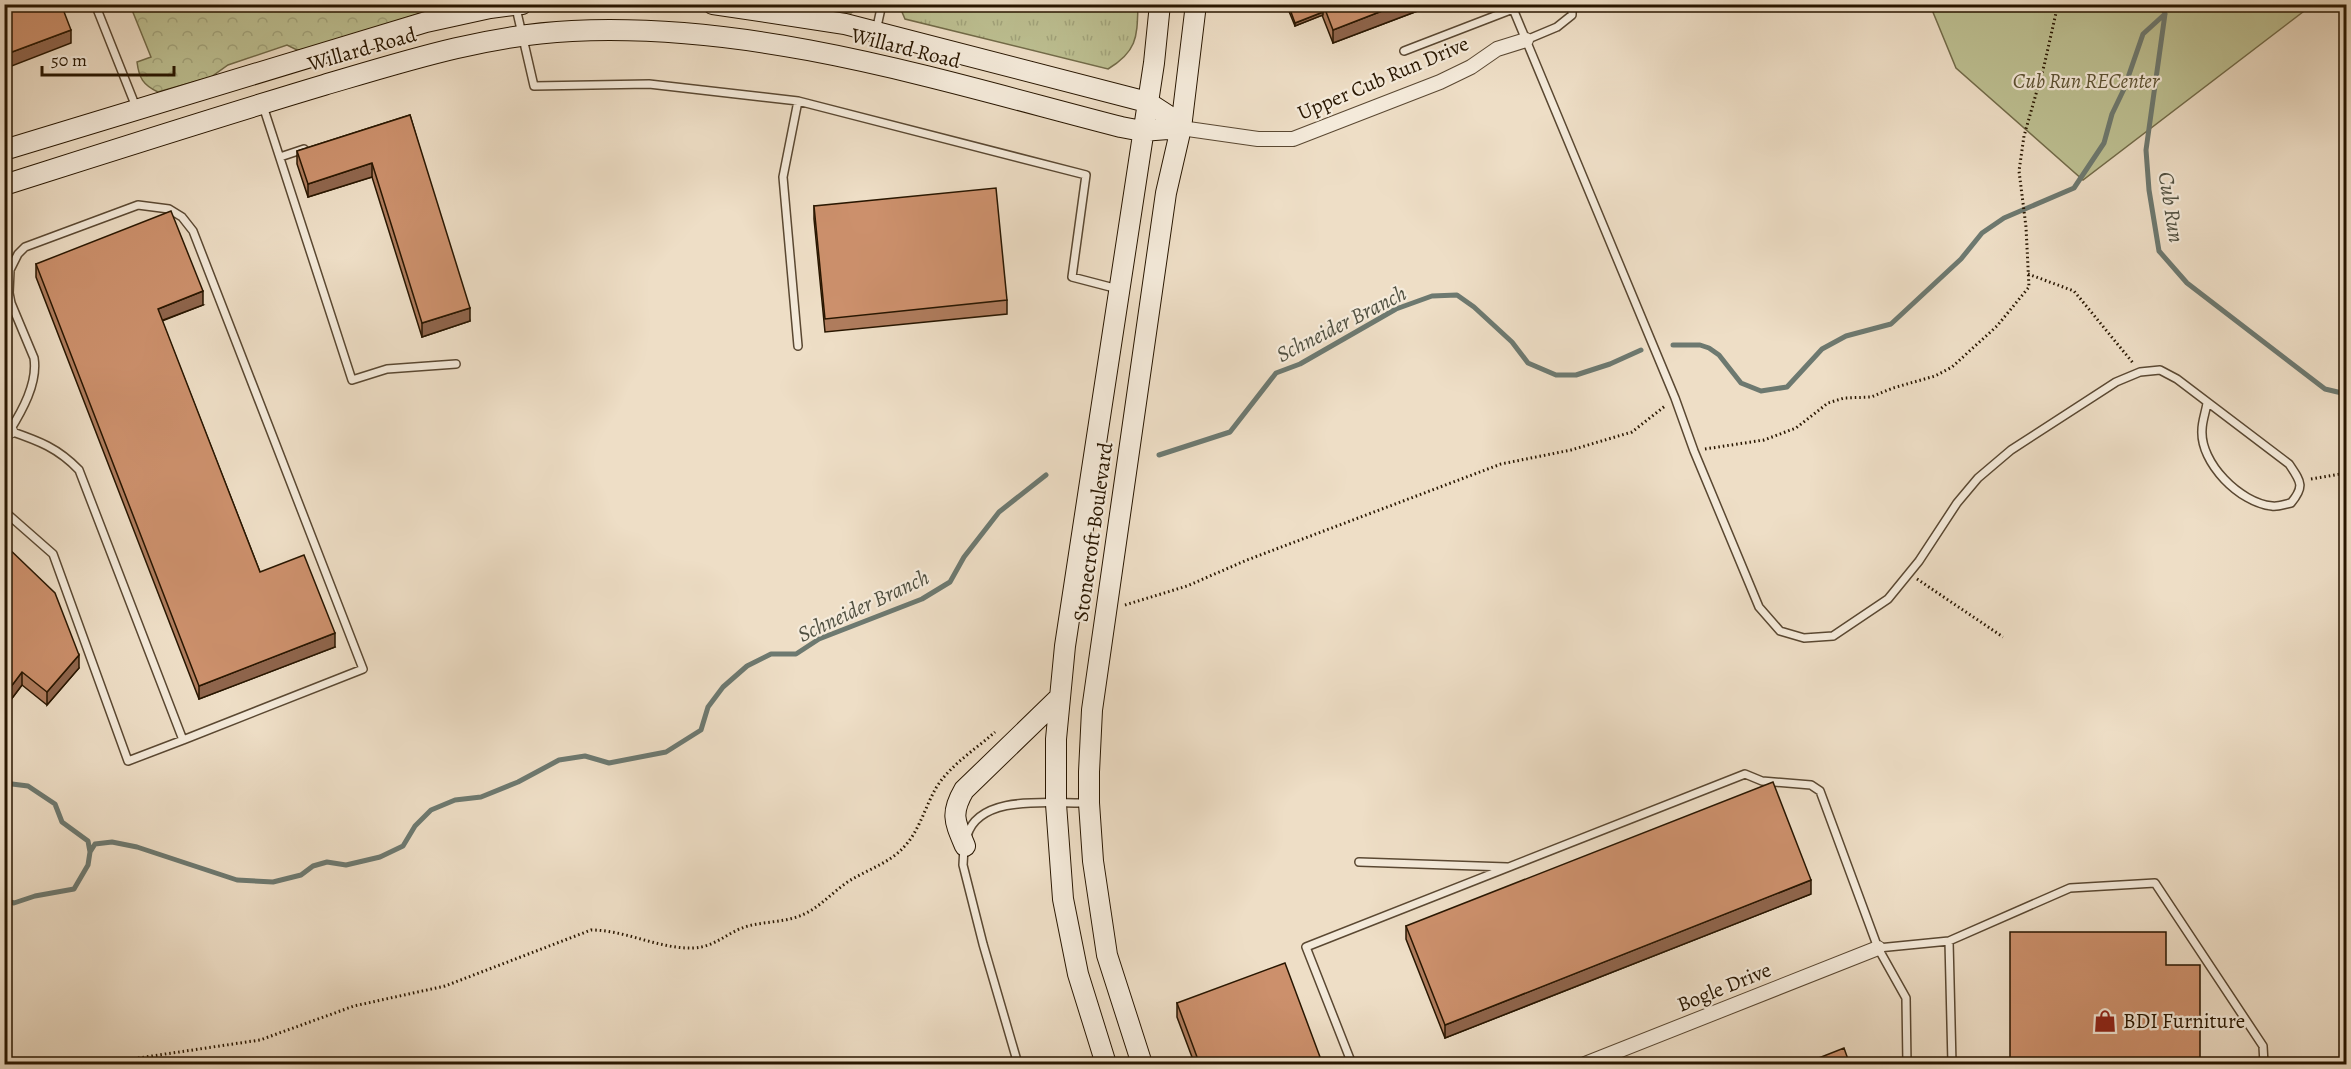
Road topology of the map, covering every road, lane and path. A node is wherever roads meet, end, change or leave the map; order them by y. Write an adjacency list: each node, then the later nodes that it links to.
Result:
1 (95, 4): 18 (lane)
2 (522, 4): 9 (main road, Willard Road)
3 (713, 4): 11 (main road, Willard Road)
4 (882, 4): 11 (lane)
5 (1160, 4): 16 (main road, Stonecroft Boulevard)
6 (1196, 4): 19 (main road, Stonecroft Boulevard)
7 (1572, 4): 13 (lane)
8 (2058, 4): 25 (path)
9 (516, 5): 12 (lane); 18 (main road, Willard Road)
10 (1512, 7): 13 (lane); 14 (lane)
11 (876, 32): 16 (main road, Willard Road)
12 (523, 36): 15 (lane); 17 (main road, Willard Road); 20 (main road, Willard Road)
13 (1526, 40): 19 (street, Upper Cub Run Drive); 30 (lane)
14 (1404, 51)
15 (798, 101): 26 (lane); 27 (lane)
16 (1147, 102): 19 (main road, Willard Road); 20 (main road, Stonecroft Boulevard)
17 (262, 104): 23 (lane); 24 (main road, Willard Road)
18 (137, 109): 22 (main road, Willard Road)
19 (1181, 128): 20 (main road, Willard Road); 43 (main road, Stonecroft Boulevard)
20 (1142, 131): 26 (main road, Stonecroft Boulevard)
21 (313, 146): 23 (lane)
22 (4, 150)
23 (279, 157): 28 (lane)
24 (4, 184)
25 (2028, 274): 29 (path); 33 (path)
26 (1119, 290): 40 (main road, Stonecroft Boulevard)
27 (798, 346)
28 (456, 364)
29 (2140, 372): 31 (lane); 33 (lane)
30 (1675, 398): 33 (lane); 38 (path)
31 (2208, 402): 35 (lane); 35 (lane)
32 (6, 431): 42 (lane); 42 (lane)
33 (1694, 451)
34 (2346, 473): 35 (path)
35 (2300, 481)
36 (4, 510): 42 (lane)
37 (1923, 585): 39 (path)
38 (1120, 606)
39 (2003, 637)
40 (1059, 698): 44 (main road, Stonecroft Boulevard); 45 (main road)
41 (1001, 727): 52 (path)
42 (183, 740)
43 (1089, 803): 44 (lane); 55 (main road, Stonecroft Boulevard)
44 (1056, 804): 45 (lane); 54 (main road, Stonecroft Boulevard)
45 (964, 846): 53 (lane)
46 (1359, 862): 47 (lane)
47 (1509, 867): 49 (lane); 56 (lane)
48 (1949, 941): 49 (lane); 59 (lane); 60 (lane)
49 (1878, 948): 57 (street, Bogle Drive); 58 (lane)
50 (4, 1058): 51 (path)
51 (41, 1065)
52 (98, 1065)
53 (1018, 1065)
54 (1106, 1065)
55 (1142, 1065)
56 (1352, 1065)
57 (1585, 1065)
58 (1907, 1065)
59 (1952, 1065)
60 (2264, 1065)

